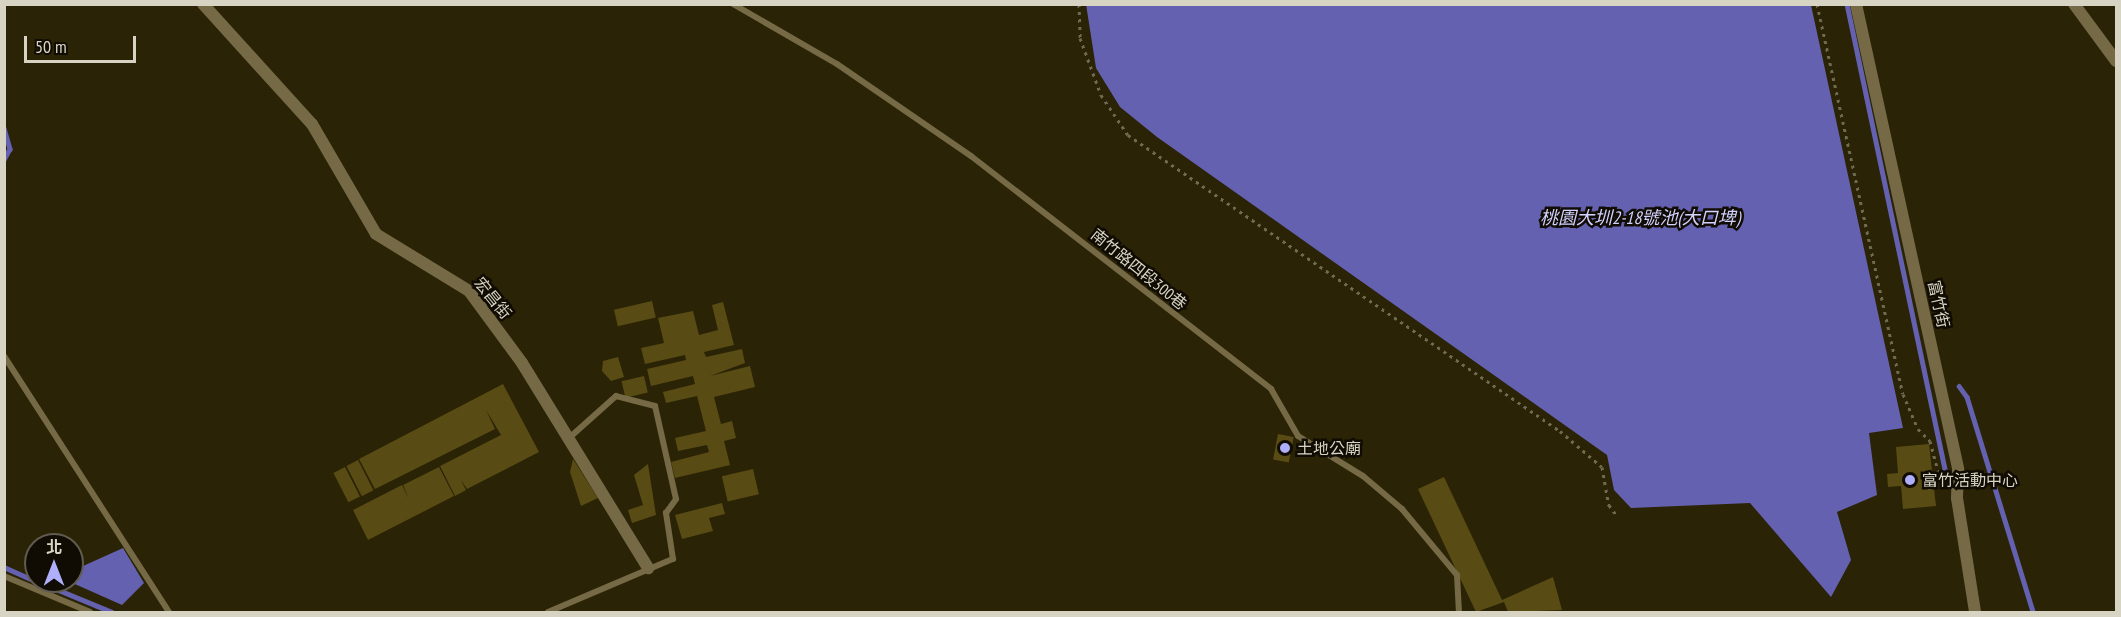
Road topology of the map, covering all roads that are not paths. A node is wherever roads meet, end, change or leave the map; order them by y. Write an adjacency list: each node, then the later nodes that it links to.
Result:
1 (203, 4): 7 (street, 宏昌街)
2 (733, 4): 13 (lane, 南竹路四段300巷)
3 (1856, 4): 14 (street, 富竹街)
4 (2074, 4): 5 (street)
5 (2116, 62)
6 (4, 356): 11 (lane)
7 (569, 438): 8 (street, 宏昌街); 8 (lane)
8 (648, 568): 12 (lane)
9 (4, 576): 10 (lane)
10 (90, 612)
11 (169, 612)
12 (548, 612)
13 (1459, 612)
14 (1975, 612)

